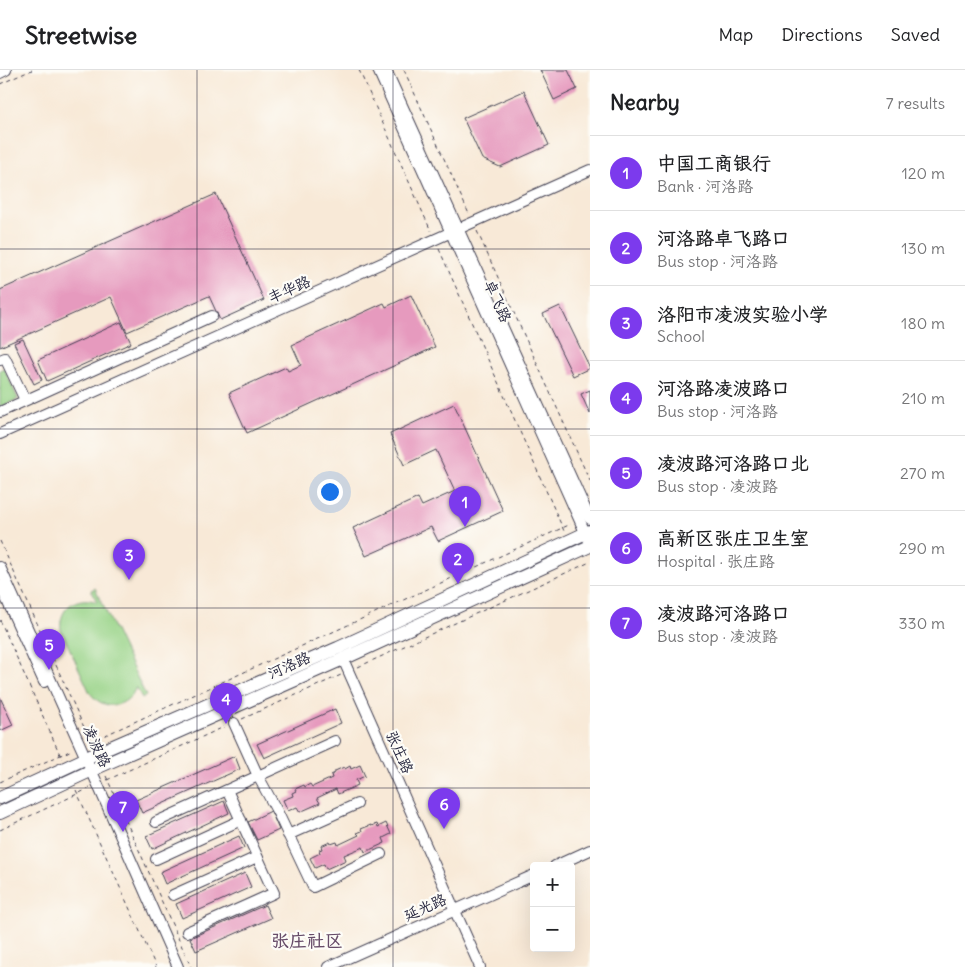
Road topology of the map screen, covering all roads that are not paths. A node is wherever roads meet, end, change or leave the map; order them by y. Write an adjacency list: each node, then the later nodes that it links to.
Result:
1 (6, 70): 4 (street)
2 (378, 70): 8 (street, 卓飞路)
3 (386, 70): 8 (street, 卓飞路)
4 (0, 73)
5 (590, 164): 7 (street, 丰华路)
6 (590, 170): 7 (street, 丰华路)
7 (472, 220): 8 (street, 丰华路)
8 (453, 229): 9 (street, 丰华路); 16 (street, 卓飞路); 17 (street, 卓飞路)
9 (434, 237): 14 (street, 丰华路); 15 (street, 丰华路)
10 (212, 316): 12 (street)
11 (0, 360): 12 (street)
12 (25, 400): 13 (street)
13 (0, 412)
14 (0, 427)
15 (0, 434)
16 (590, 519)
17 (589, 539): 20 (main road, 河洛路); 24 (main road, 河洛路)
18 (0, 566): 23 (street, 凌波路)
19 (0, 585): 23 (street, 凌波路)
20 (343, 659): 25 (main road, 河洛路); 46 (street, 张庄路)
21 (234, 723): 27 (street)
22 (334, 741): 27 (street)
23 (77, 748): 24 (street, 凌波路)
24 (83, 760): 25 (street, 凌波路); 26 (main road, 河洛路)
25 (88, 772): 26 (main road, 河洛路); 28 (street, 凌波路)
26 (69, 773): 30 (main road, 河洛路); 32 (main road, 河洛路)
27 (258, 776): 29 (street); 35 (street)
28 (95, 786): 48 (street, 凌波路); 49 (street, 凌波路)
29 (227, 790): 33 (street); 34 (street)
30 (0, 798)
31 (357, 804): 35 (street)
32 (0, 813)
33 (241, 820): 38 (street); 40 (street)
34 (156, 822)
35 (288, 835): 37 (street)
36 (590, 850): 41 (street)
37 (381, 854)
38 (258, 857): 45 (street); 47 (street)
39 (590, 858): 42 (street)
40 (156, 859)
41 (564, 862)
42 (575, 864)
43 (530, 877): 46 (street, 延光路)
44 (530, 884): 46 (street, 延光路)
45 (173, 895)
46 (455, 914): 50 (street, 延光路); 51 (street, 延光路); 52 (street, 张庄路)
47 (187, 932)
48 (173, 967)
49 (178, 967)
50 (328, 967)
51 (344, 967)
52 (480, 967)

